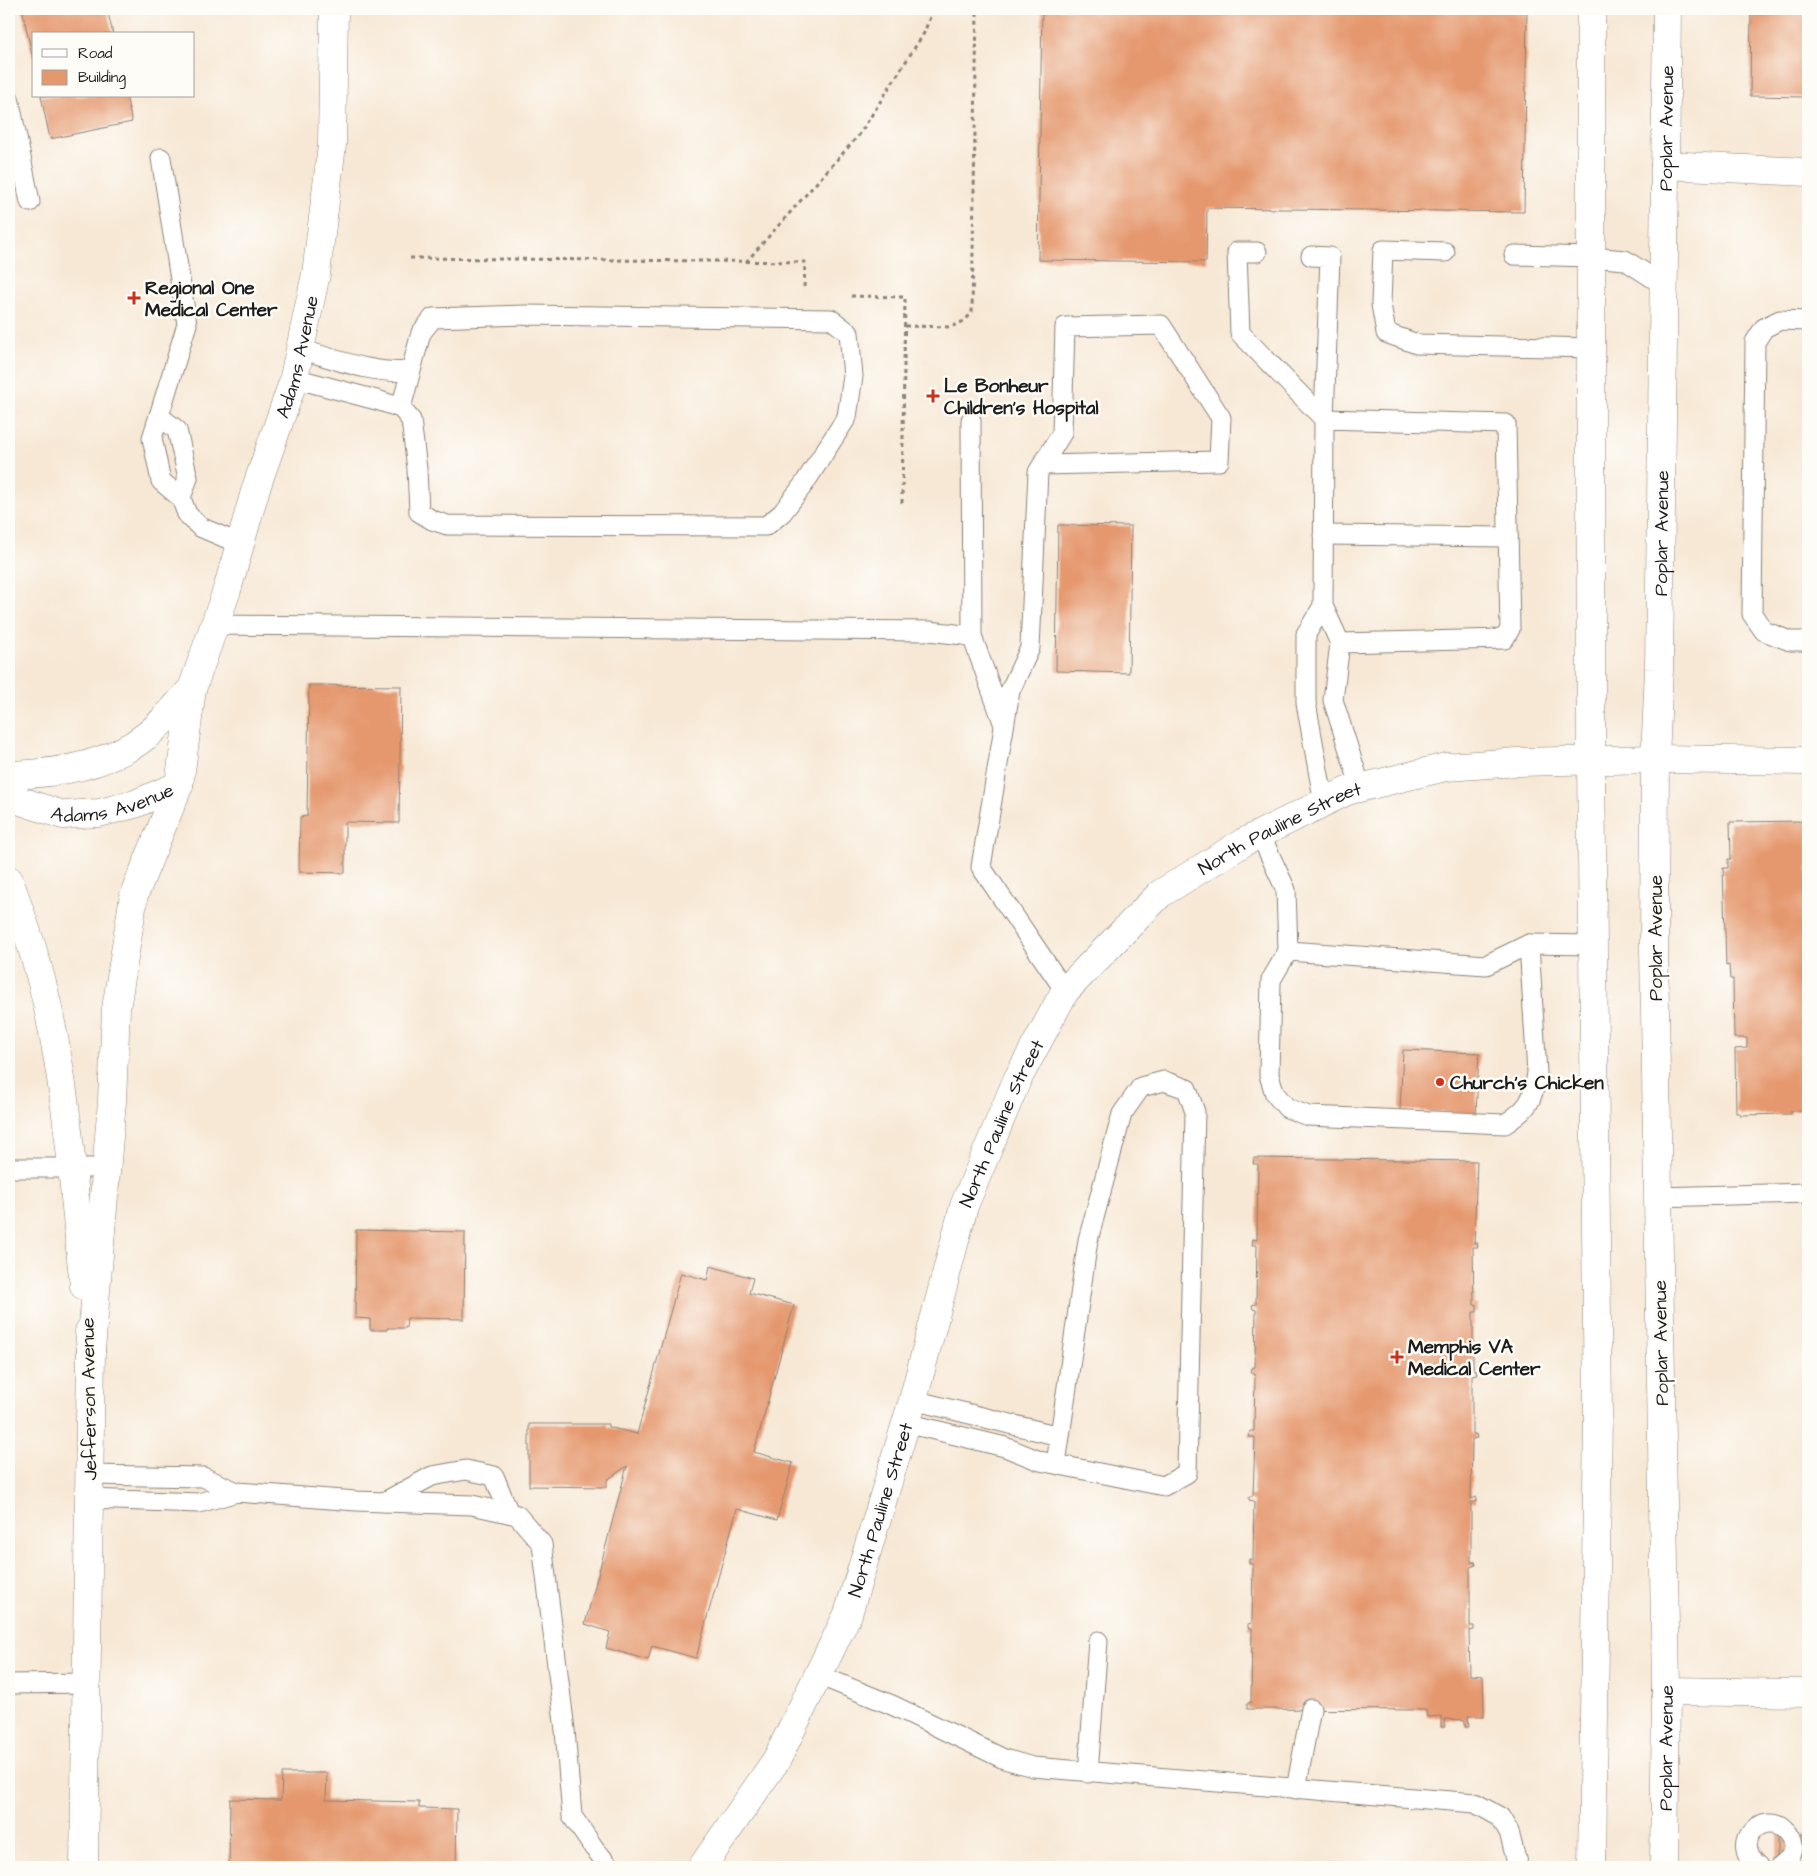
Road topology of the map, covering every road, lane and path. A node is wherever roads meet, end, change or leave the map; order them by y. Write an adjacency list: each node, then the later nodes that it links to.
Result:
1 (334, 9): 21 (main road, Adams Avenue)
2 (933, 9): 16 (path)
3 (977, 9): 19 (path)
4 (1591, 9): 15 (main road)
5 (1667, 9): 8 (main road, Poplar Avenue)
6 (9, 98): 10 (lane)
7 (161, 158): 25 (lane)
8 (1665, 164): 9 (main road); 17 (main road, Poplar Avenue)
9 (1808, 172)
10 (30, 202)
11 (1257, 252): 26 (lane)
12 (1445, 252): 20 (lane)
13 (1514, 255): 15 (lane)
14 (1311, 256): 26 (lane)
15 (1591, 257): 17 (lane); 20 (main road)
16 (746, 262)
17 (1664, 286): 40 (main road, Poplar Avenue)
18 (1808, 321): 36 (lane)
19 (905, 326)
20 (1590, 348): 41 (main road)
21 (300, 349): 22 (lane); 23 (main road, Adams Avenue)
22 (411, 371): 24 (lane); 24 (lane)
23 (294, 378): 24 (lane); 32 (main road, Adams Avenue)
24 (401, 408)
25 (159, 416): 29 (lane); 29 (lane)
26 (1324, 419): 30 (lane); 31 (lane)
27 (971, 420): 35 (lane)
28 (1042, 465): 28 (lane); 39 (lane)
29 (182, 498): 32 (lane)
30 (1323, 536): 31 (lane); 33 (lane)
31 (1508, 537): 37 (lane)
32 (240, 544): 34 (main road, Adams Avenue)
33 (1323, 606): 37 (lane); 47 (lane)
34 (214, 625): 35 (lane); 38 (main road, Adams Avenue)
35 (972, 636): 39 (lane)
36 (1808, 641)
37 (1340, 643): 45 (lane)
38 (192, 689): 43 (main road, Adams Avenue); 44 (main road, Adams Avenue)
39 (1004, 726): 53 (lane)
40 (1655, 759): 41 (main road, North Pauline Street); 42 (main road, North Pauline Street); 58 (main road, Poplar Avenue)
41 (1591, 761): 45 (main road, North Pauline Street); 51 (main road)
42 (1808, 761)
43 (9, 774)
44 (178, 785): 46 (main road, Adams Avenue); 56 (main road)
45 (1361, 788): 47 (main road, North Pauline Street)
46 (9, 796)
47 (1324, 803): 48 (main road, North Pauline Street)
48 (1260, 834): 52 (lane); 53 (main road, North Pauline Street)
49 (9, 880): 54 (main road, Jefferson Avenue)
50 (1528, 944): 51 (lane); 52 (lane); 52 (lane)
51 (1593, 944): 80 (main road)
52 (1288, 952)
53 (1065, 991): 60 (main road, North Pauline Street)
54 (71, 1167): 55 (lane); 56 (lane); 59 (main road, Jefferson Avenue)
55 (9, 1168)
56 (106, 1168): 59 (main road)
57 (1808, 1193): 58 (lane)
58 (1658, 1197): 71 (main road, Poplar Avenue)
59 (90, 1350): 63 (main road, Jefferson Avenue)
60 (909, 1411): 61 (lane); 62 (lane); 68 (main road, North Pauline Street)
61 (1059, 1436): 62 (lane); 62 (lane)
62 (1056, 1464)
63 (89, 1487): 64 (lane); 64 (lane); 69 (main road, Jefferson Avenue)
64 (237, 1492): 65 (lane)
65 (383, 1502): 66 (lane); 66 (lane)
66 (509, 1513): 77 (lane)
67 (1098, 1641): 74 (lane)
68 (818, 1675): 74 (lane); 78 (main road, North Pauline Street)
69 (87, 1683): 70 (lane); 76 (main road, Jefferson Avenue)
70 (9, 1684)
71 (1666, 1691): 72 (main road); 81 (main road, Poplar Avenue)
72 (1808, 1693)
73 (1312, 1709): 75 (lane)
74 (1088, 1773): 75 (lane)
75 (1296, 1789): 79 (lane)
76 (84, 1867)
77 (610, 1867)
78 (702, 1867)
79 (1518, 1867)
80 (1592, 1867)
81 (1664, 1867)
82 (1758, 1867): 83 (lane)
83 (1780, 1867)

